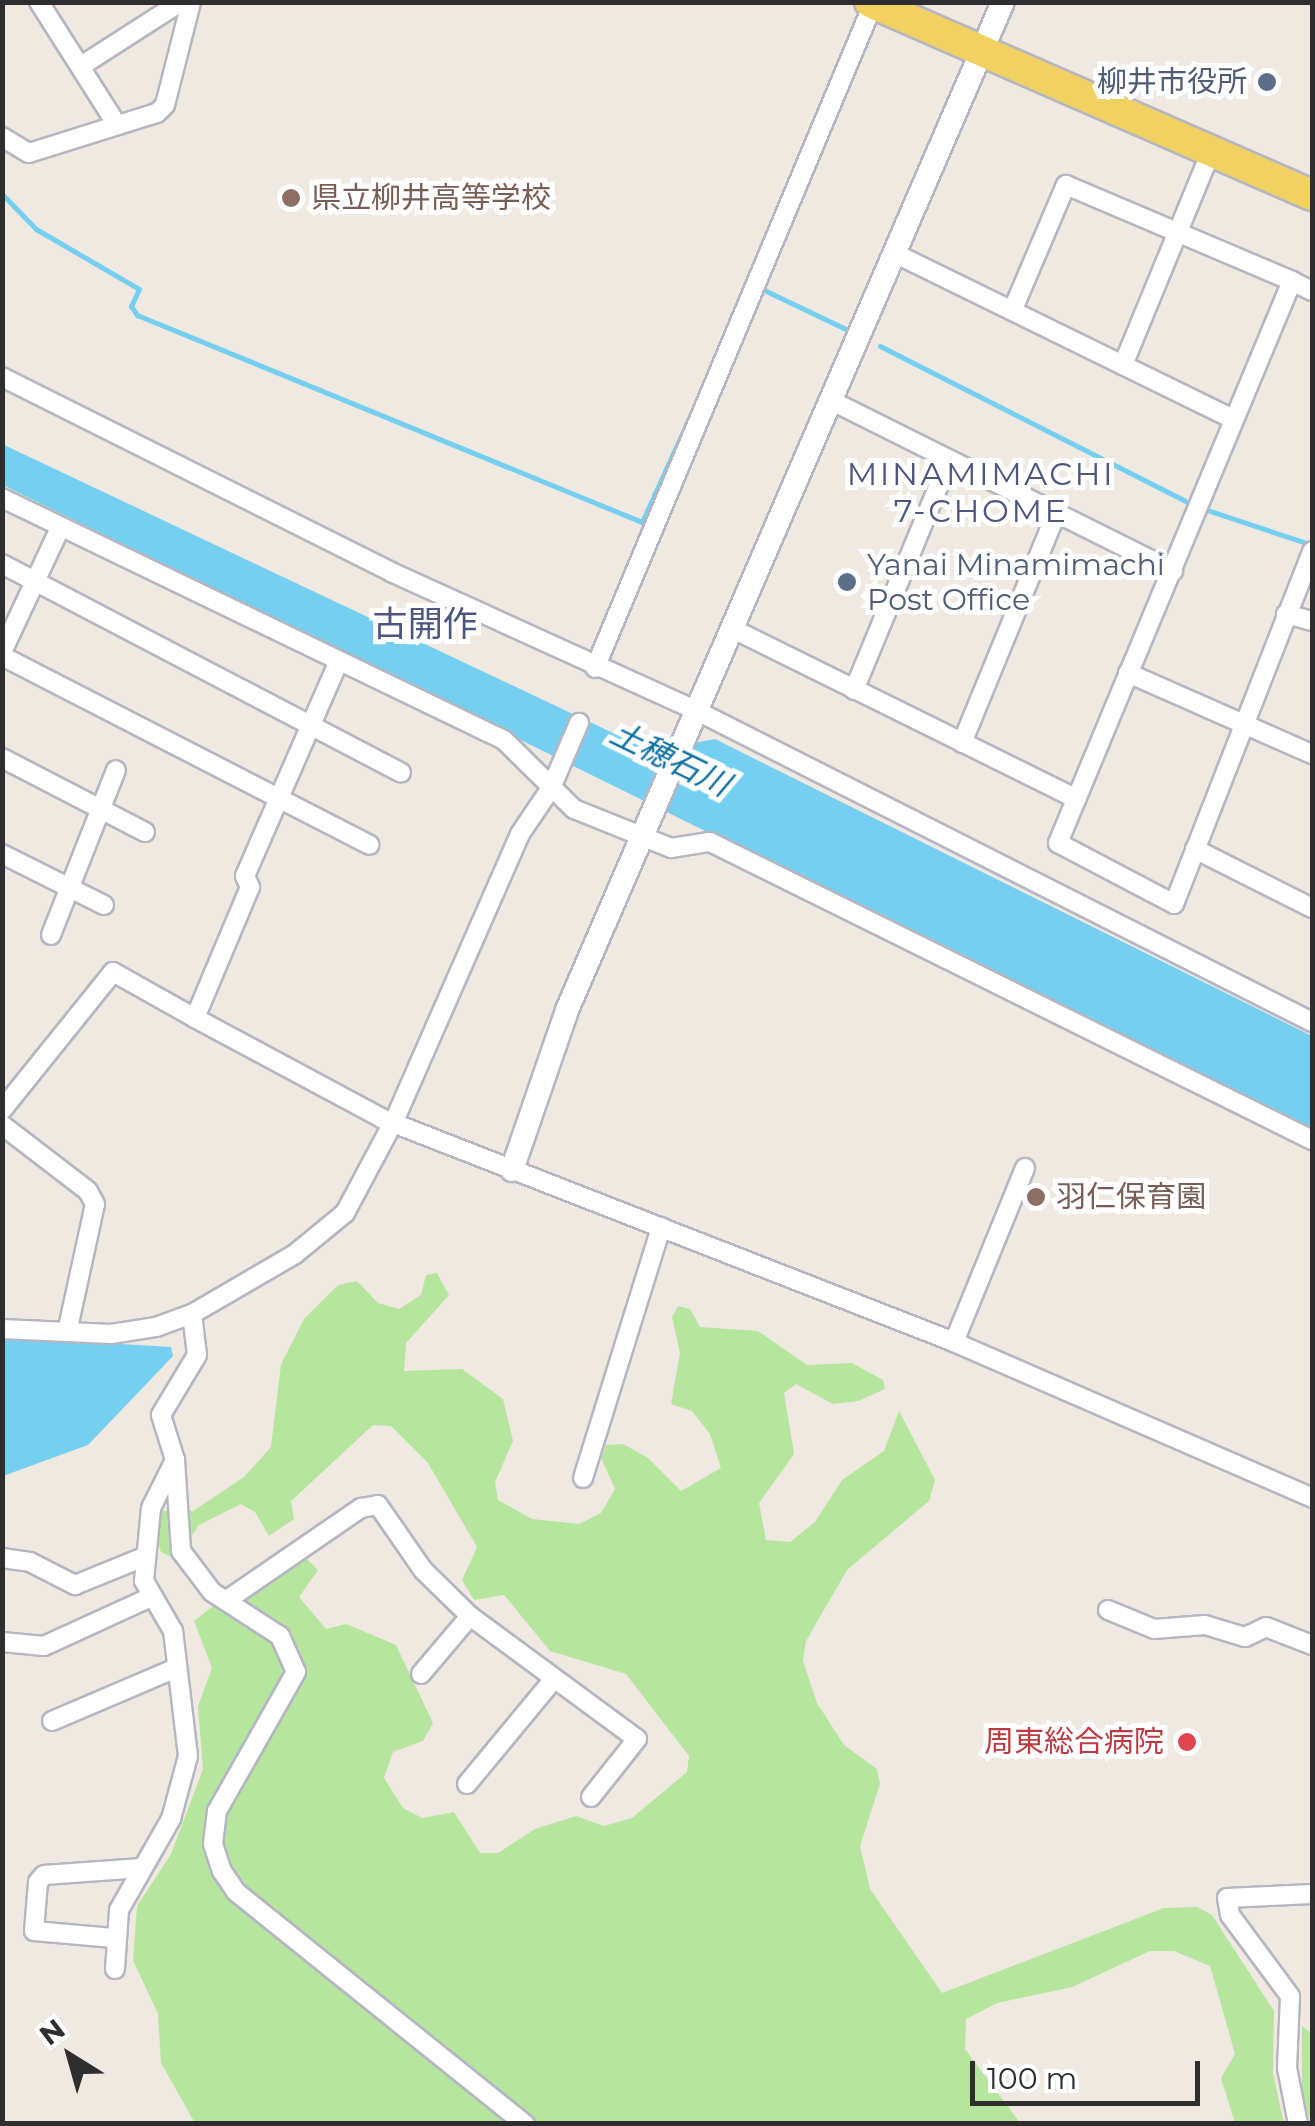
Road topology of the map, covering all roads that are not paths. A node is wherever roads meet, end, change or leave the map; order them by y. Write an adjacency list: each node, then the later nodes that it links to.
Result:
1 (39, 2): 6 (street)
2 (1003, 2): 5 (street)
3 (872, 3): 5 (main road); 33 (street)
4 (190, 4): 6 (street); 7 (street)
5 (982, 51): 9 (main road); 12 (street)
6 (81, 66): 7 (street)
7 (117, 125): 8 (street)
8 (2, 137)
9 (1211, 151): 10 (main road); 11 (street)
10 (1312, 195)
11 (1177, 232): 13 (street); 15 (street); 16 (street)
12 (896, 254): 15 (street); 18 (street)
13 (1292, 281): 14 (street); 19 (street)
14 (1312, 291)
15 (1012, 309): 16 (street)
16 (1123, 365): 19 (street)
17 (2, 378): 33 (street)
18 (834, 402): 20 (street); 30 (street)
19 (1233, 419): 26 (street)
20 (949, 460): 22 (street); 35 (street)
21 (2, 498): 23 (street)
22 (1056, 514): 26 (street); 40 (street)
23 (60, 528): 27 (street); 32 (street)
24 (1312, 551): 28 (street)
25 (2, 564): 27 (street)
26 (1173, 570): 34 (street)
27 (36, 581): 31 (street); 39 (street)
28 (1286, 614): 29 (street); 38 (street)
29 (1312, 621)
30 (735, 630): 35 (street); 36 (street)
31 (2, 654): 47 (street)
32 (338, 664): 39 (street); 45 (street)
33 (596, 668): 36 (street)
34 (1128, 673): 38 (street); 46 (street)
35 (854, 690): 40 (street)
36 (699, 712): 50 (street); 59 (street)
37 (580, 723): 45 (street)
38 (1245, 724): 41 (street); 52 (street)
39 (310, 726): 44 (street); 47 (street)
40 (962, 743): 46 (street)
41 (1312, 754)
42 (2, 758): 48 (street)
43 (116, 770): 48 (street)
44 (402, 773)
45 (550, 788): 50 (street); 61 (street)
46 (1077, 799): 52 (street)
47 (277, 801): 51 (street); 58 (street)
48 (101, 810): 49 (street); 54 (street)
49 (144, 832)
50 (646, 839): 63 (street); 65 (street)
51 (369, 845)
52 (1195, 849): 56 (street)
53 (2, 854): 54 (street)
54 (70, 889): 55 (street); 57 (street)
55 (104, 905)
56 (1312, 908)
57 (51, 935)
58 (195, 1018): 60 (street); 61 (street)
59 (1312, 1022)
60 (2, 1110)
61 (395, 1119): 65 (street); 67 (street)
62 (2, 1126): 69 (street)
63 (1312, 1140)
64 (1024, 1168): 70 (street)
65 (512, 1170): 66 (street)
66 (661, 1227): 70 (street); 72 (street)
67 (192, 1314): 69 (street); 71 (street)
68 (2, 1329): 69 (street)
69 (67, 1332)
70 (954, 1342): 73 (street)
71 (176, 1460): 74 (street); 77 (street)
72 (583, 1478)
73 (1312, 1498)
74 (144, 1557): 75 (street); 76 (street)
75 (2, 1558)
76 (151, 1597): 80 (street); 82 (street)
77 (227, 1600): 79 (street); 92 (street)
78 (1108, 1610): 81 (street)
79 (470, 1616): 83 (street); 84 (street)
80 (2, 1642)
81 (1312, 1645)
82 (176, 1668): 85 (street); 88 (street)
83 (422, 1674)
84 (553, 1680): 86 (street); 87 (street)
85 (52, 1722)
86 (467, 1784)
87 (592, 1797)
88 (142, 1868): 90 (street); 90 (street)
89 (1312, 1894): 93 (street)
90 (113, 1938): 91 (street)
91 (115, 1969)
92 (526, 2124)
93 (1298, 2124)

